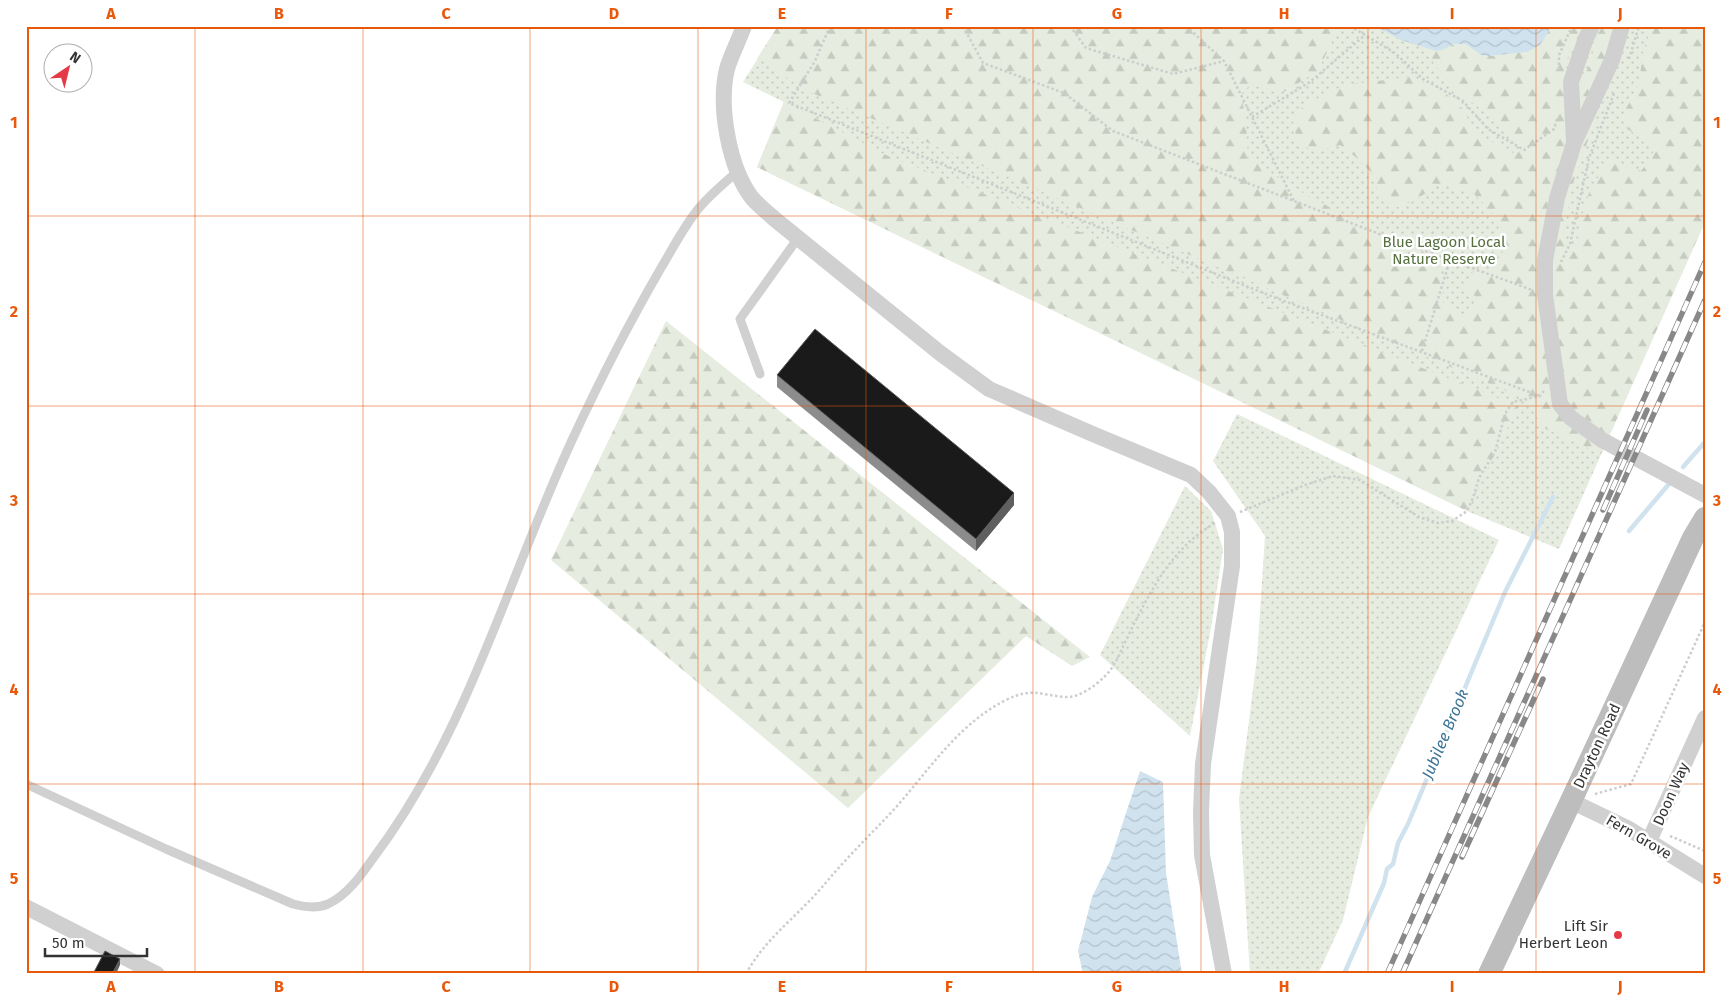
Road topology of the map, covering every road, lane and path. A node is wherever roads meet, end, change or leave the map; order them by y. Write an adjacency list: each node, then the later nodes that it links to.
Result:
1 (744, 26): 19 (street)
2 (830, 26): 25 (path)
3 (963, 26): 20 (path)
4 (1070, 26): 12 (path)
5 (1186, 26): 12 (path)
6 (1350, 26): 11 (path)
7 (1572, 26): 14 (path)
8 (1592, 26): 18 (street)
9 (1622, 26): 18 (street)
10 (1639, 26): 13 (path)
11 (1365, 35): 16 (path); 17 (path)
12 (1224, 61): 17 (path)
13 (1626, 67)
14 (1559, 74)
15 (1618, 84): 23 (path)
16 (1559, 114)
17 (1252, 117): 20 (path)
18 (1574, 143): 23 (street)
19 (737, 172): 21 (street); 34 (lane)
20 (1294, 201): 22 (path)
21 (798, 238): 26 (lane); 30 (street)
22 (1450, 260): 24 (path); 25 (path)
23 (1545, 278): 24 (street)
24 (1545, 295): 28 (street)
25 (1422, 351): 27 (path)
26 (760, 374)
27 (1540, 396): 28 (path); 30 (path)
28 (1560, 404): 29 (street)
29 (1705, 494)
30 (1228, 516): 41 (path); 42 (street)
31 (1705, 518): 35 (street, Drayton Road)
32 (1705, 622): 35 (path)
33 (1705, 718): 36 (street, Doon Way)
34 (26, 784)
35 (1572, 801): 36 (street, Fern Grove); 43 (street, Drayton Road)
36 (1652, 835): 37 (path); 38 (street, Fern Grove)
37 (1705, 851)
38 (1705, 876)
39 (26, 907): 40 (street)
40 (148, 972)
41 (746, 974)
42 (1224, 974)
43 (1489, 974)

